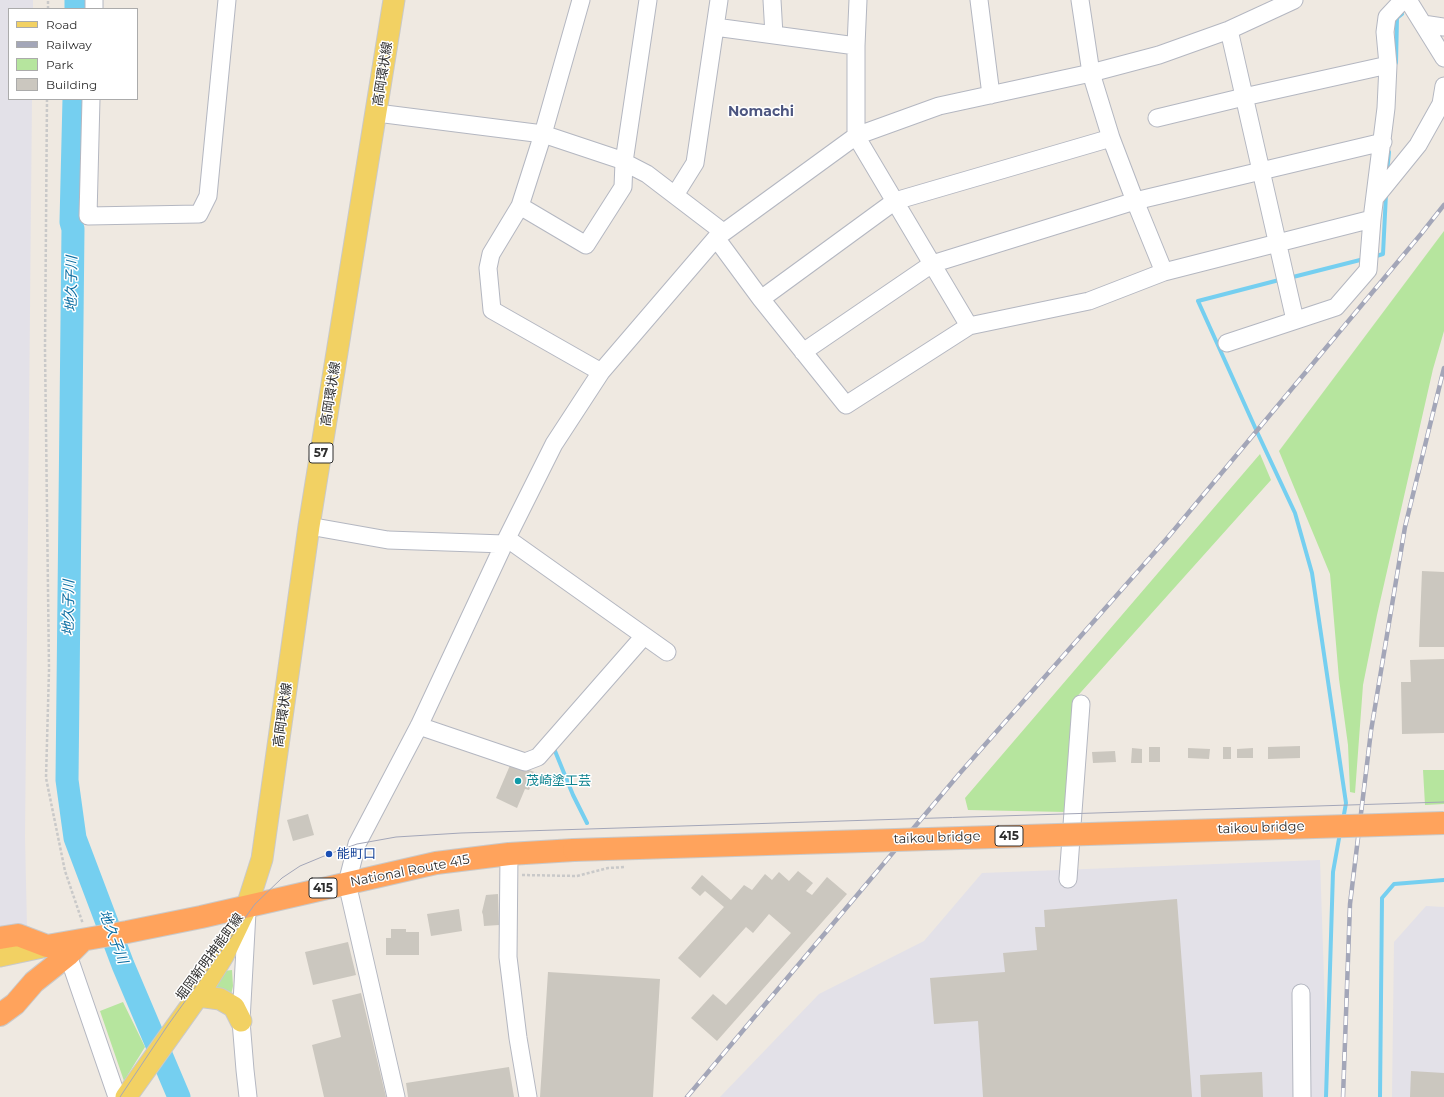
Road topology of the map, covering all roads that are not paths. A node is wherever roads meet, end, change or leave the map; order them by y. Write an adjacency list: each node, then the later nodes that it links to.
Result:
1 (228, 0): 25 (street)
2 (394, 0): 26 (main road, 高岡環状線 / 57)
3 (581, 0): 28 (street)
4 (648, 0): 32 (street)
5 (720, 0): 14 (street)
6 (772, 0): 17 (street)
7 (858, 0): 18 (street)
8 (979, 0): 23 (street)
9 (1080, 0): 21 (street)
10 (1294, 0): 16 (street)
11 (1403, 0): 20 (street)
12 (1408, 0): 13 (street)
13 (1423, 24): 15 (street); 19 (street)
14 (715, 27): 17 (street); 34 (street)
15 (1444, 27)
16 (1229, 30): 21 (street); 24 (street)
17 (774, 35): 18 (street)
18 (856, 46): 29 (street)
19 (1444, 58)
20 (1388, 65): 24 (street); 31 (street)
21 (1091, 74): 23 (street); 30 (street)
22 (1444, 86): 35 (street)
23 (992, 95): 29 (street)
24 (1244, 97): 27 (street); 33 (street)
25 (91, 100)
26 (377, 113): 28 (street); 50 (main road, 高岡環状線 / 57)
27 (1157, 118)
28 (543, 134): 32 (street); 38 (street)
29 (856, 136): 36 (street); 40 (street)
30 (1112, 138): 36 (street); 37 (street)
31 (1383, 142): 33 (street); 35 (street)
32 (624, 162): 34 (street); 38 (street)
33 (1262, 170): 37 (street); 41 (street)
34 (675, 195): 40 (street)
35 (1375, 199): 39 (street)
36 (895, 202): 42 (street); 44 (street)
37 (1135, 202): 42 (street); 43 (street)
38 (520, 206): 49 (street)
39 (1372, 219): 41 (street); 45 (street)
40 (719, 235): 44 (street); 49 (street)
41 (1277, 242): 43 (street); 45 (street)
42 (932, 264): 46 (street); 48 (street)
43 (1164, 272): 46 (street)
44 (760, 299): 48 (street)
45 (1295, 320): 47 (street)
46 (969, 326): 48 (street)
47 (1227, 343)
48 (803, 352)
49 (601, 372): 51 (street)
50 (309, 526): 51 (street); 61 (main road, 高岡環状線 / 57)
51 (504, 544): 52 (street); 55 (street)
52 (644, 636): 53 (street); 55 (street)
53 (667, 652)
54 (1081, 704): 59 (street)
55 (419, 726): 60 (street)
56 (1444, 823): 57 (highway, taikou bridge / 415, bridge)
57 (574, 850): 58 (highway, National Route 415 / 415)
58 (509, 864): 60 (highway, National Route 415 / 415); 74 (street)
59 (1068, 879)
60 (346, 883): 61 (highway, National Route 415 / 415); 73 (street)
61 (248, 906): 63 (highway, 415); 67 (main road, 堀岡新明神能町線); 69 (street); 70 (main road, 堀岡新明神能町線)
62 (0, 938): 64 (highway)
63 (82, 944): 64 (highway, 415); 68 (highway, 415); 71 (street)
64 (47, 946): 65 (main road)
65 (0, 956)
66 (1301, 993): 75 (street)
67 (198, 996): 69 (main road); 70 (main road, 堀岡新明神能町線)
68 (0, 1015)
69 (241, 1021): 72 (street)
70 (168, 1026): 71 (main road, 堀岡新明神能町線)
71 (118, 1096)
72 (248, 1097)
73 (396, 1097)
74 (528, 1097)
75 (1302, 1097)

